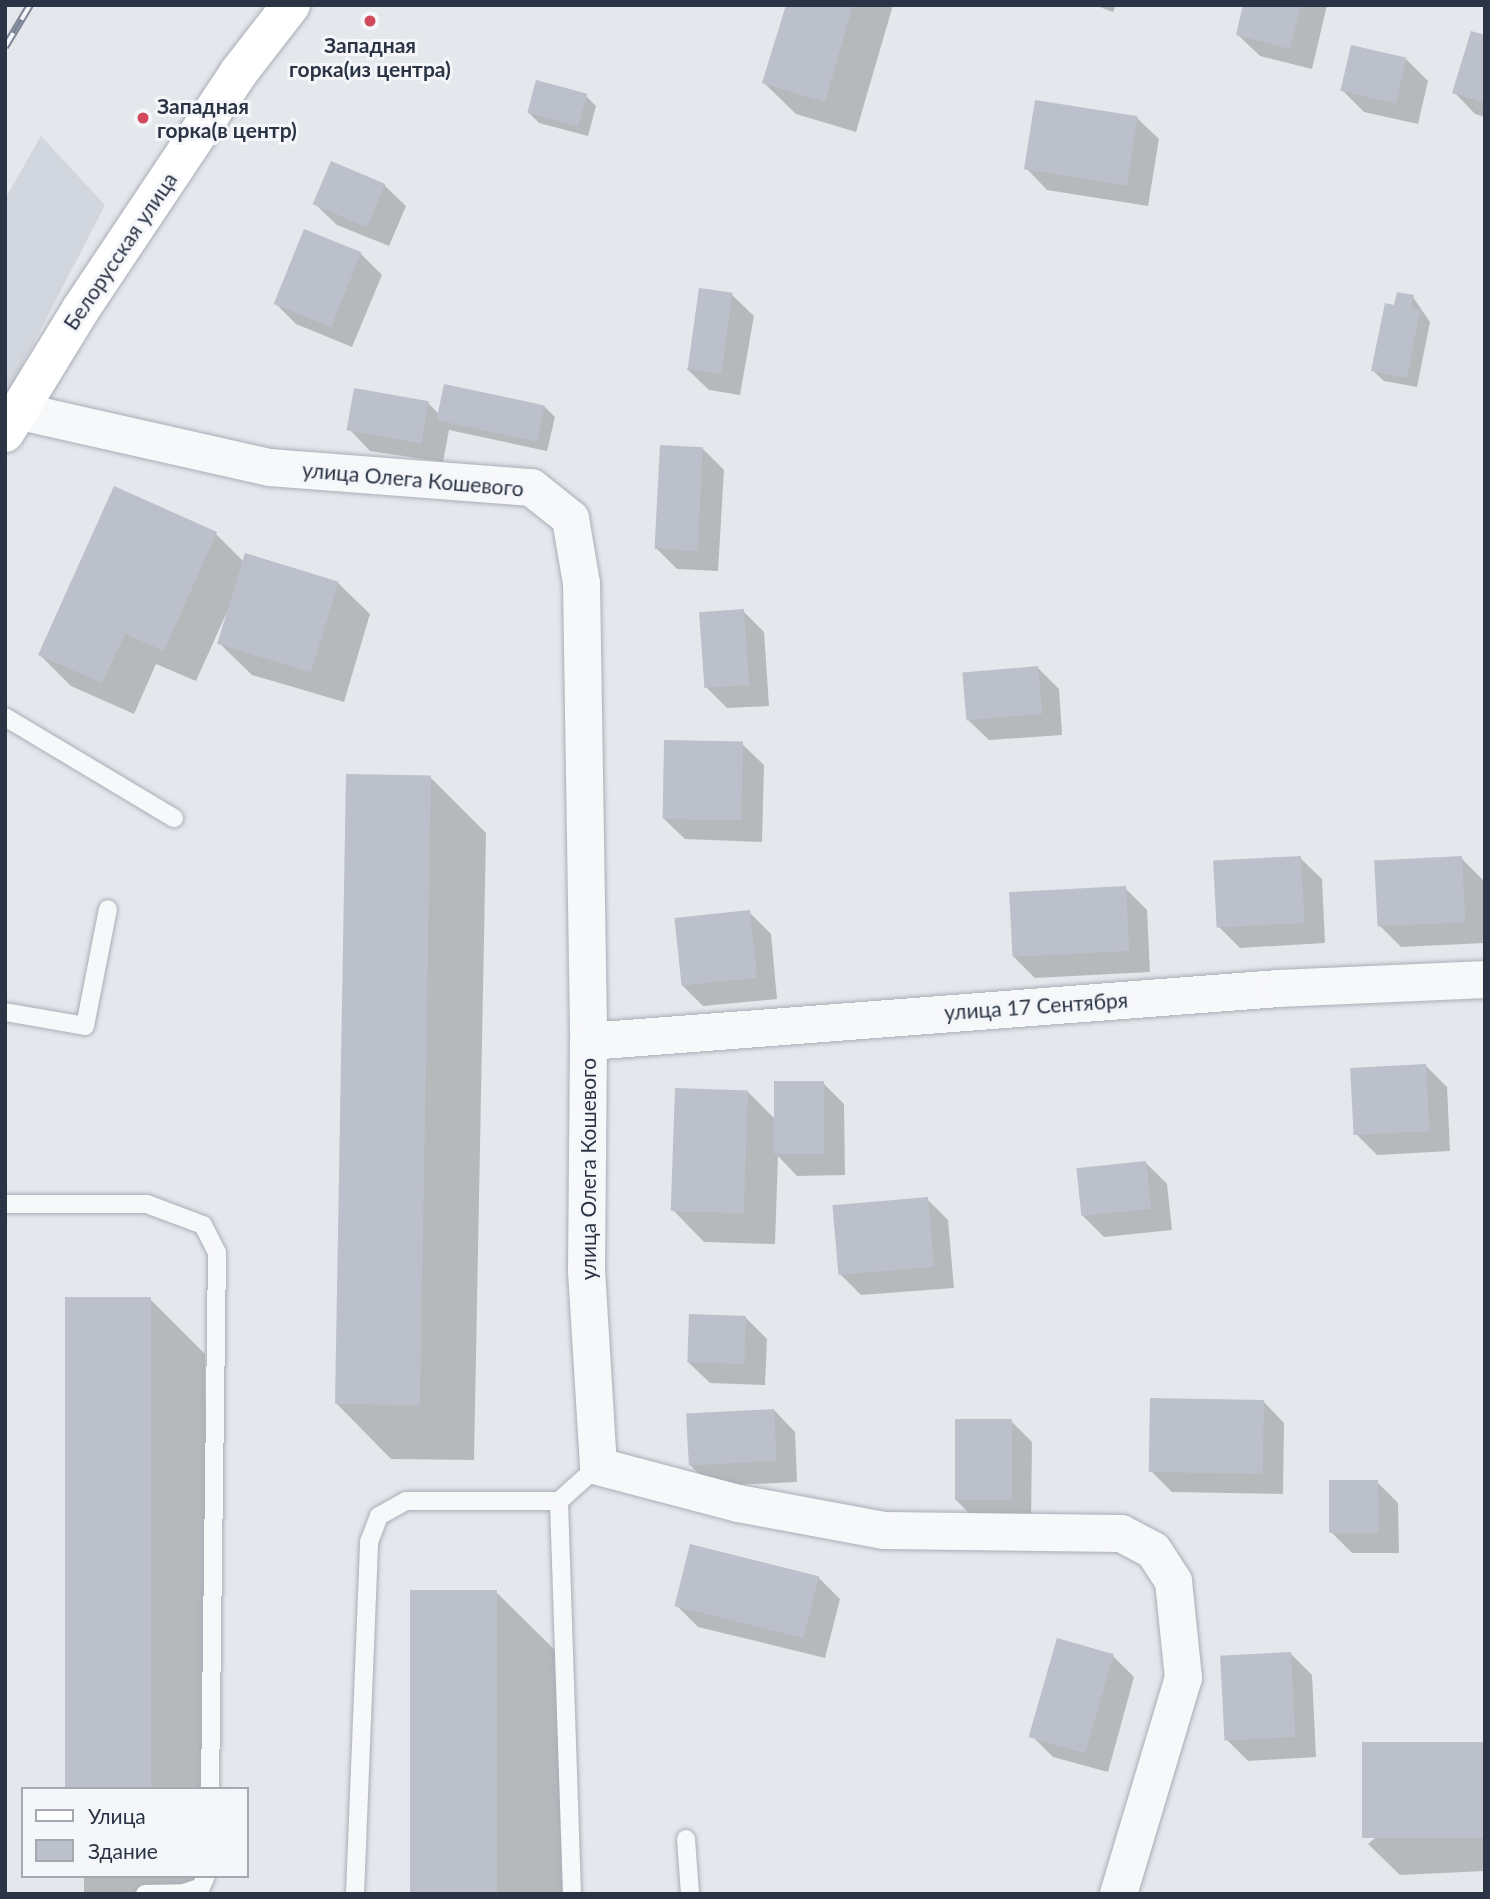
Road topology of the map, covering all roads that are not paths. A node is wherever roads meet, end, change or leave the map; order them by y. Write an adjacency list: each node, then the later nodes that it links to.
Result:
1 (291, 5): 2 (main road, Белорусская улица)
2 (10, 422): 8 (street, улица Олега Кошевого)
3 (5, 717): 4 (lane)
4 (174, 818)
5 (108, 909): 7 (lane)
6 (1485, 979): 8 (street, улица 17 Сентября)
7 (5, 1013)
8 (588, 1041): 10 (street, улица Олега Кошевого)
9 (5, 1204): 12 (lane)
10 (598, 1466): 11 (lane); 19 (street)
11 (559, 1501): 16 (lane); 17 (lane)
12 (210, 1787)
13 (686, 1839): 18 (lane)
14 (205, 1878): 15 (lane)
15 (145, 1894)
16 (355, 1894)
17 (572, 1894)
18 (690, 1894)
19 (1118, 1894)

